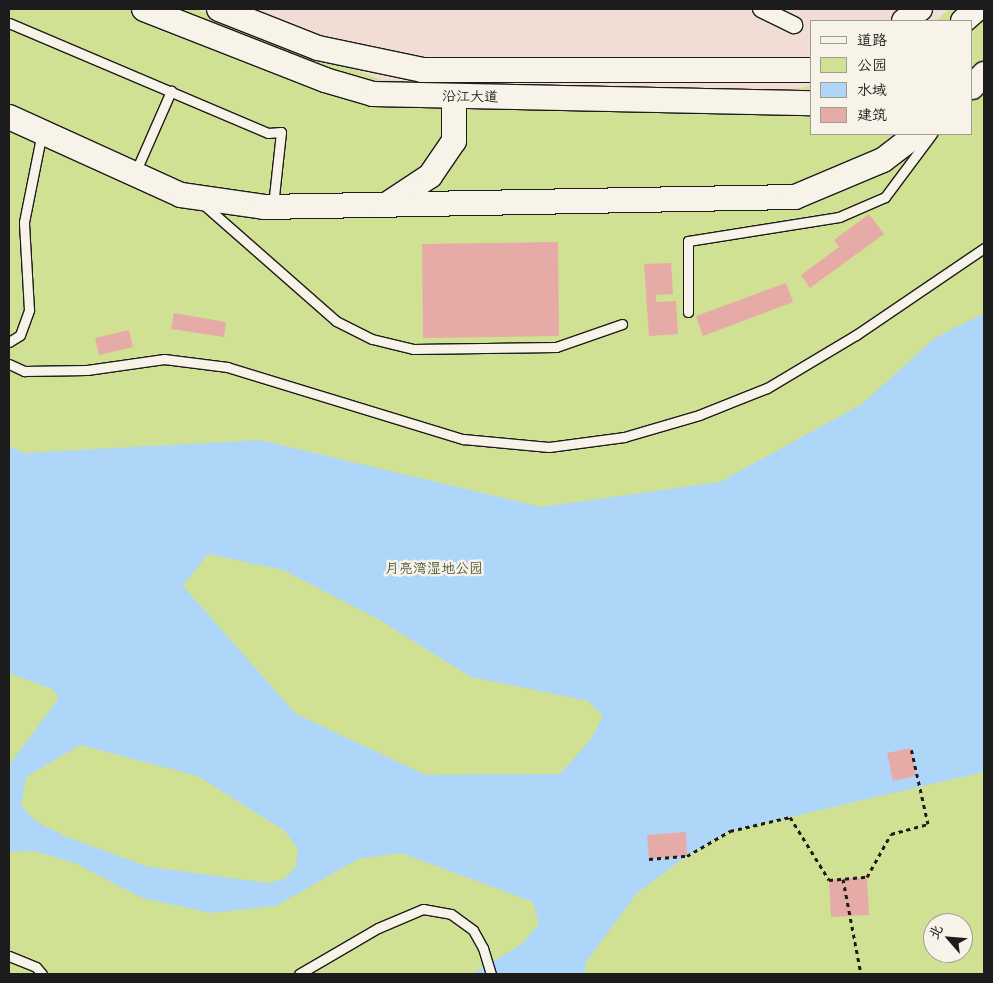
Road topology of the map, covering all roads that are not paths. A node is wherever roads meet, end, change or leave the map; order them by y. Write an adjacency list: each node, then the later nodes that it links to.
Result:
1 (144, 9): 14 (main road, 沿江大道)
2 (219, 9): 10 (main road, 沿江大道)
3 (761, 9): 9 (street)
4 (920, 9): 6 (main road)
5 (977, 9): 7 (main road)
6 (905, 20)
7 (964, 20)
8 (9, 23): 13 (lane)
9 (794, 25)
10 (810, 70)
11 (984, 74): 12 (main road)
12 (973, 85)
13 (171, 91): 20 (lane); 23 (lane)
14 (454, 96): 15 (main road, 沿江大道); 22 (main road)
15 (810, 103)
16 (9, 117): 17 (main road)
17 (42, 132): 20 (main road); 27 (lane)
18 (916, 135): 22 (main road)
19 (931, 135): 25 (lane)
20 (135, 173): 21 (main road)
21 (196, 197): 23 (main road); 26 (lane)
22 (386, 205): 23 (main road)
23 (273, 207)
24 (984, 248): 28 (lane)
25 (688, 312)
26 (622, 324)
27 (9, 342)
28 (9, 364)
29 (9, 956): 30 (lane)
30 (42, 974)
31 (299, 974): 32 (lane)
32 (491, 974)

